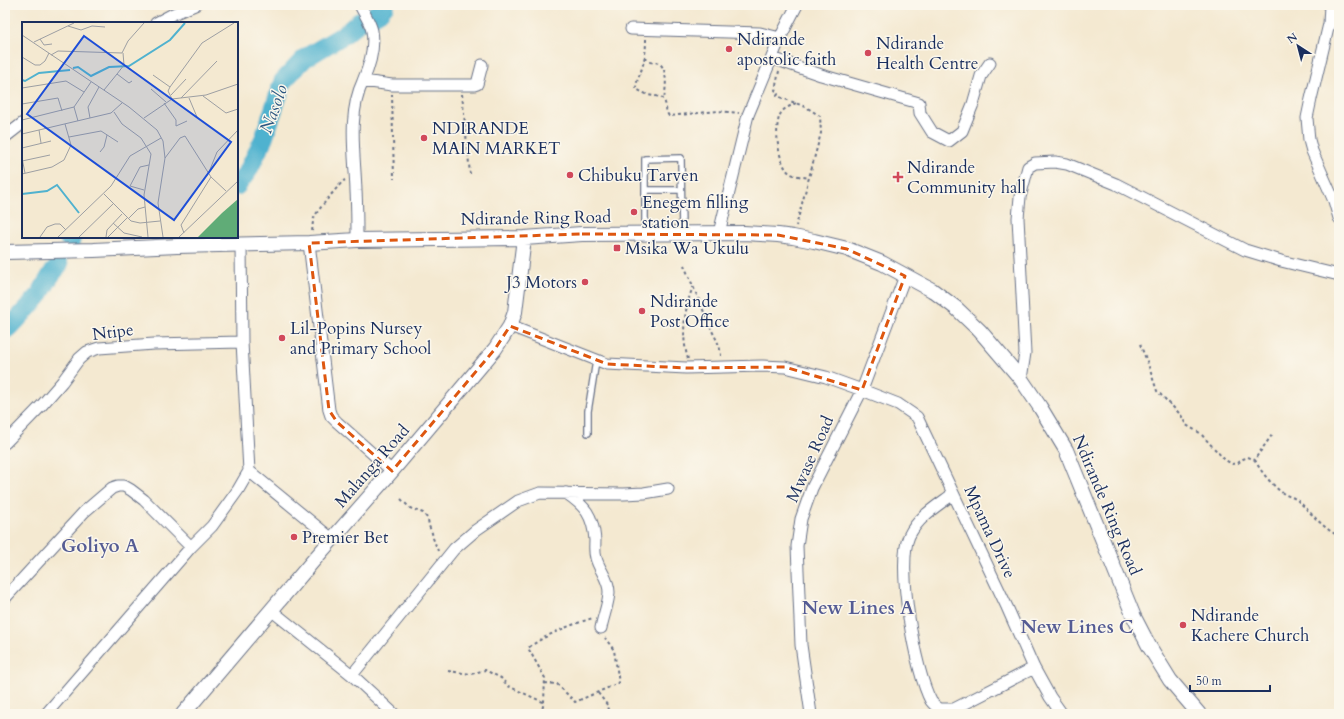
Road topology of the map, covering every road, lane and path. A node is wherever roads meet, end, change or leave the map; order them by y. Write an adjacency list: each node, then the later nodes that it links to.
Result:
1 (195, 5): 5 (street)
2 (797, 5): 8 (street)
3 (1330, 5): 27 (street)
4 (361, 6): 13 (street)
5 (158, 22)
6 (631, 29): 7 (street)
7 (647, 30): 8 (street); 9 (path)
8 (780, 38): 10 (street)
9 (645, 58): 16 (path); 16 (path)
10 (776, 59): 11 (street); 17 (path); 18 (street)
11 (990, 63)
12 (482, 64): 15 (street)
13 (363, 81): 14 (street); 22 (street)
14 (392, 85): 15 (street); 24 (path)
15 (461, 85): 21 (path)
16 (664, 98): 18 (path)
17 (796, 103): 23 (path); 23 (path)
18 (748, 115): 29 (street)
19 (22, 124): 20 (street)
20 (5, 137)
21 (470, 174)
22 (356, 178): 33 (street); 34 (path)
23 (810, 178): 31 (path)
24 (394, 179)
25 (645, 190): 26 (lane); 26 (lane); 30 (lane)
26 (681, 190): 28 (lane)
27 (1339, 218)
28 (682, 233): 29 (street, Ndirande Ring Road); 30 (street, Ndirande Ring Road)
29 (719, 233): 31 (street, Ndirande Ring Road)
30 (645, 234): 32 (street, Ndirande Ring Road)
31 (793, 237): 39 (street, Ndirande Ring Road)
32 (524, 238): 33 (street, Ndirande Ring Road); 41 (street, Malanga Road)
33 (357, 240): 34 (street, Ndirande Ring Road)
34 (308, 244): 35 (street, Ndirande Ring Road); 54 (street)
35 (241, 245): 36 (street, Ndirande Ring Road); 42 (street)
36 (5, 252)
37 (684, 265): 40 (path)
38 (1339, 275): 47 (street)
39 (904, 276): 47 (street, Ndirande Ring Road); 48 (street, Mwase Road)
40 (694, 286): 44 (path); 46 (path)
41 (510, 326): 45 (street, Mpama Drive); 54 (street, Malanga Road)
42 (242, 342): 51 (street, Ntipe); 53 (street)
43 (1140, 344): 52 (path)
44 (688, 359)
45 (596, 361): 46 (street, Mpama Drive); 49 (lane)
46 (722, 367): 48 (street, Mpama Drive)
47 (1021, 379): 80 (street, Ndirande Ring Road)
48 (862, 390): 57 (street, Mpama Drive); 78 (street, Mwase Road)
49 (588, 433)
50 (1272, 435): 52 (path)
51 (5, 443)
52 (1255, 460): 59 (path)
53 (249, 471): 60 (street); 61 (street)
54 (392, 471): 60 (street, Malanga Road)
55 (668, 489): 56 (street)
56 (566, 493): 65 (street); 69 (street)
57 (953, 494): 67 (street, Mpama Drive); 67 (street)
58 (401, 499): 62 (path)
59 (1339, 536)
60 (332, 539): 64 (street, Malanga Road)
61 (191, 547): 63 (street); 73 (street)
62 (439, 552)
63 (5, 598)
64 (271, 610): 69 (street); 74 (street, Malanga Road)
65 (604, 614): 66 (street); 70 (path)
66 (600, 628): 71 (path)
67 (1034, 668): 79 (street, Mpama Drive)
68 (448, 671): 72 (path)
69 (352, 675): 75 (street)
70 (545, 683): 71 (path); 72 (path)
71 (598, 693): 77 (path)
72 (544, 702): 76 (path)
73 (46, 714)
74 (183, 714)
75 (394, 714)
76 (540, 714)
77 (610, 714)
78 (811, 714)
79 (1062, 714)
80 (1199, 714)

